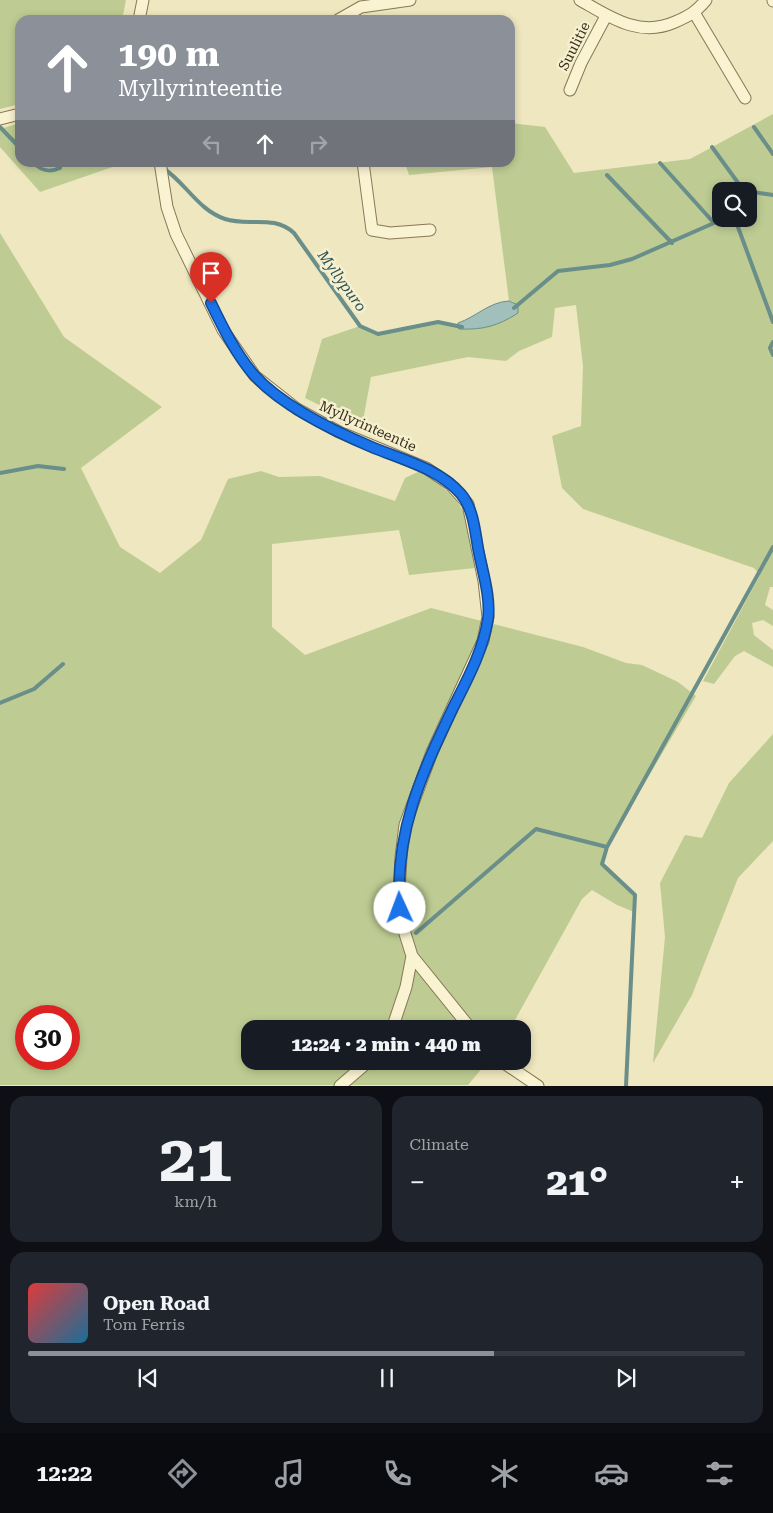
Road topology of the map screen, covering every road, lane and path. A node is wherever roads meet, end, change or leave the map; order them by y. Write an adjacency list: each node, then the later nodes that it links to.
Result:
1 (143, 0): 6 (street)
2 (410, 0): 7 (street)
3 (580, 0): 8 (street)
4 (706, 0): 5 (street)
5 (695, 14): 8 (street); 10 (street)
6 (140, 15)
7 (347, 15)
8 (606, 16): 9 (street, Suulitie)
9 (570, 90)
10 (745, 98)
11 (15, 115): 12 (street)
12 (0, 119)
13 (161, 167): 16 (street, Myllyrinteentie)
14 (363, 167): 15 (street)
15 (430, 230)
16 (412, 956): 17 (street); 18 (street)
17 (395, 1020)
18 (464, 1020)
19 (359, 1070): 21 (street)
20 (514, 1070): 22 (street)
21 (340, 1086)
22 (538, 1086)

